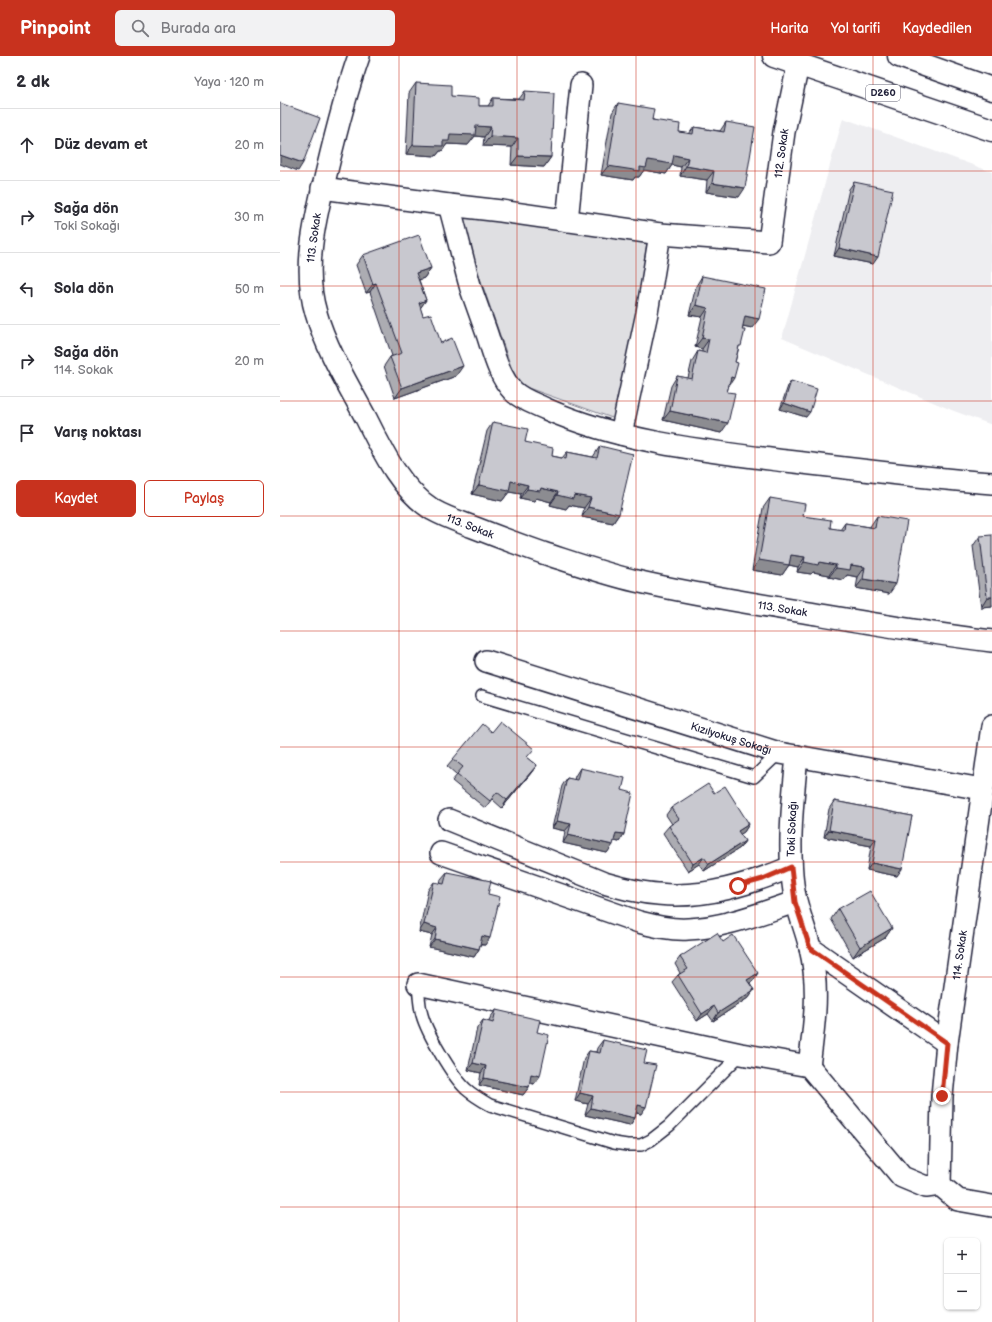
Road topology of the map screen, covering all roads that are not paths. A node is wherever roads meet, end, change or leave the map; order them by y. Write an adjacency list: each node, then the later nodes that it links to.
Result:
1 (359, 56): 8 (street, 113. Sokak)
2 (774, 56): 4 (main road, D260)
3 (899, 56): 6 (main road)
4 (798, 65): 7 (main road, D260); 11 (street, 112. Sokak)
5 (581, 84): 10 (street)
6 (992, 89)
7 (992, 130)
8 (322, 188): 9 (street); 14 (street, 113. Sokak)
9 (449, 205): 10 (street); 12 (street)
10 (567, 221): 11 (street)
11 (660, 234): 12 (street)
12 (621, 434): 13 (street)
13 (992, 483)
14 (992, 641)
15 (486, 661): 18 (street, Kızılyokuş Sokağı)
16 (482, 696): 18 (lane)
17 (992, 726): 19 (street, 114. Sokak)
18 (788, 755): 19 (street, Kızılyokuş Sokağı); 22 (street, Toki Sokağı)
19 (982, 789): 26 (street, 114. Sokak)
20 (449, 820): 22 (street)
21 (441, 853): 23 (street)
22 (791, 867): 23 (street, Toki Sokağı)
23 (795, 902): 24 (street, Toki Sokağı)
24 (810, 948): 26 (street); 28 (street, Toki Sokağı)
25 (418, 984): 27 (street); 27 (lane)
26 (947, 1043): 29 (street, 114. Sokak)
27 (742, 1054): 28 (street)
28 (809, 1066): 29 (street)
29 (940, 1185): 30 (street)
30 (992, 1206)

